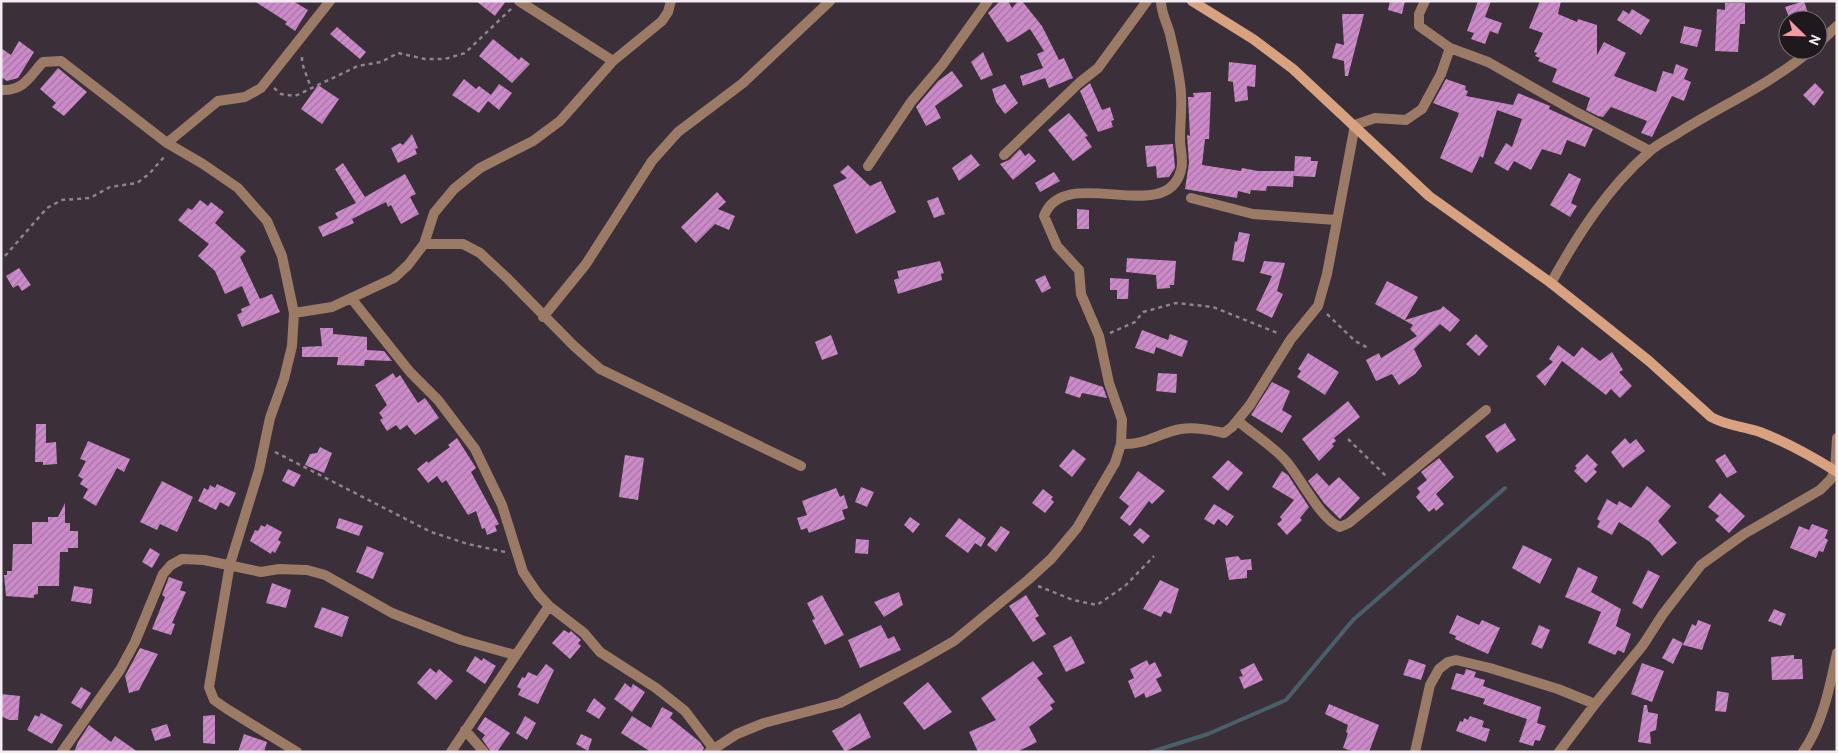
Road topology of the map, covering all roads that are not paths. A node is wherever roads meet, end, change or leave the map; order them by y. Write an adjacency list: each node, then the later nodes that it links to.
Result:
1 (330, 1): 15 (street)
2 (519, 1): 12 (street)
3 (671, 1): 12 (street)
4 (830, 1): 25 (street)
5 (988, 1): 18 (street)
6 (1147, 1): 17 (street)
7 (1161, 1): 29 (street)
8 (1192, 1): 14 (street)
9 (1425, 1): 10 (street)
10 (1450, 48): 14 (street); 16 (street)
11 (1798, 60): 16 (street)
12 (613, 61): 21 (street)
13 (1, 90): 15 (street)
14 (1355, 125): 20 (street); 22 (street)
15 (170, 145): 24 (street)
16 (1650, 151): 22 (street)
17 (1004, 155)
18 (868, 166)
19 (1190, 198): 20 (street)
20 (1336, 220): 27 (street)
21 (424, 244): 23 (street); 25 (street)
22 (1551, 283): 31 (street)
23 (351, 298): 24 (street); 33 (street)
24 (294, 313): 32 (street)
25 (543, 317): 30 (street)
26 (1486, 410): 27 (street)
27 (1238, 421): 29 (street)
28 (1837, 438): 31 (street)
29 (1122, 444): 38 (street)
30 (801, 466)
31 (1836, 471): 36 (street)
32 (230, 564): 35 (street); 39 (street); 40 (street)
33 (549, 606): 35 (street); 38 (street)
34 (1837, 653): 45 (street)
35 (515, 655): 37 (street)
36 (1594, 704): 43 (street); 44 (street)
37 (465, 730): 41 (street); 42 (street)
38 (711, 750)
39 (62, 752)
40 (297, 752)
41 (451, 752)
42 (484, 752)
43 (1415, 752)
44 (1559, 752)
45 (1803, 752)

